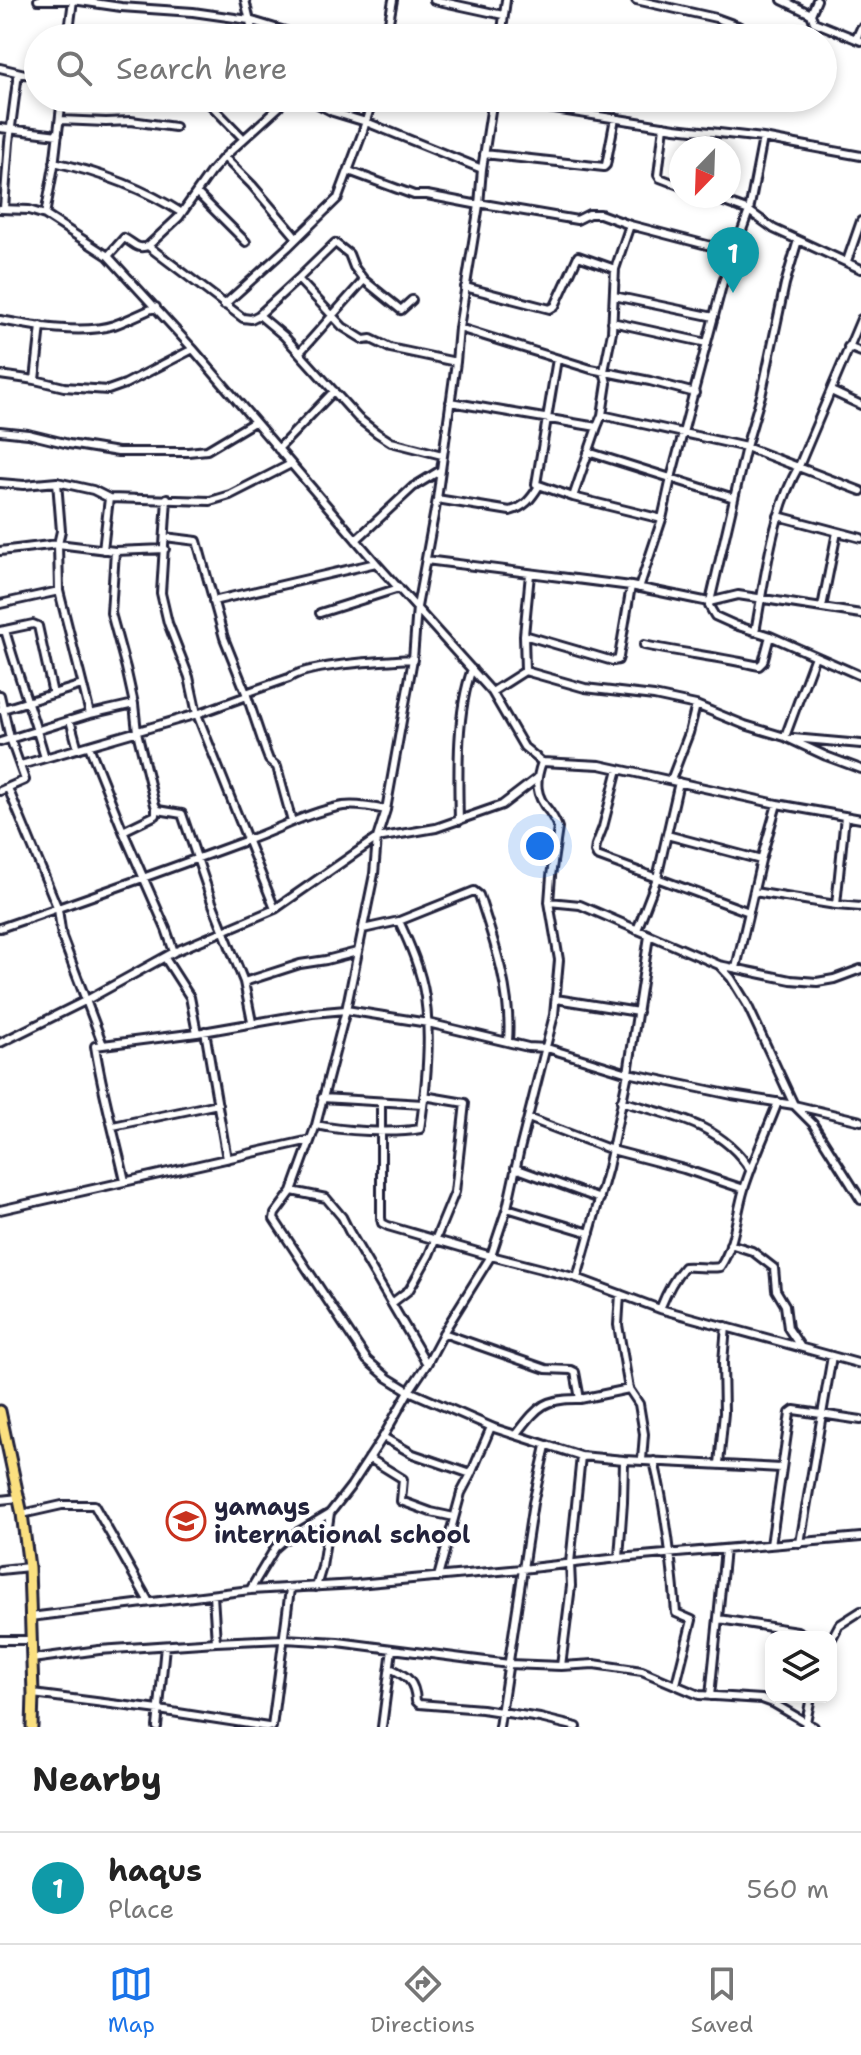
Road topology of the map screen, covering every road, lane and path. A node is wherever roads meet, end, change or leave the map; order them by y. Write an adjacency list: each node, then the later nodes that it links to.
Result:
1 (38, 0): 2 (street)
2 (73, 0): 12 (street); 13 (street)
3 (245, 0): 12 (street)
4 (393, 0): 16 (street)
5 (434, 0): 11 (street)
6 (506, 0): 11 (street)
7 (636, 0): 18 (street)
8 (782, 0): 10 (street)
9 (817, 0): 10 (street)
10 (811, 14): 19 (street)
11 (503, 15): 17 (street)
12 (249, 20): 14 (street); 15 (street)
13 (70, 24)
14 (250, 24)
15 (262, 24)
16 (389, 24)
17 (502, 24)
18 (732, 24)
19 (819, 24)
20 (861, 28): 22 (street)
21 (837, 31): 22 (street)
22 (859, 40)
23 (0, 68): 24 (street)
24 (18, 73): 25 (street); 39 (street)
25 (24, 74)
26 (61, 112): 34 (street)
27 (218, 112): 41 (street)
28 (273, 112): 41 (street)
29 (333, 112): 35 (street)
30 (369, 112): 35 (street)
31 (491, 112): 43 (street)
32 (578, 112): 33 (street)
33 (615, 118): 36 (street); 43 (street)
34 (60, 120): 37 (street); 40 (street)
35 (366, 122): 47 (street); 48 (street)
36 (664, 126): 42 (street); 49 (street)
37 (175, 127)
38 (0, 128): 39 (street)
39 (10, 130): 40 (street); 52 (street)
40 (58, 135): 46 (street)
41 (243, 138): 45 (street)
42 (763, 138): 44 (street); 54 (street)
43 (484, 154): 47 (street)
44 (861, 156)
45 (224, 157): 50 (street); 59 (street)
46 (54, 162): 55 (street); 56 (street)
47 (482, 169): 51 (street)
48 (349, 171): 51 (street); 59 (street)
49 (669, 181)
50 (197, 193): 55 (street); 61 (street)
51 (478, 204): 58 (street); 70 (street)
52 (2, 208): 56 (street)
53 (741, 208): 54 (street)
54 (749, 211): 60 (street); 63 (street)
55 (182, 213): 62 (street)
56 (45, 215): 64 (street)
57 (861, 221): 65 (street)
58 (630, 225): 63 (street); 66 (street)
59 (297, 238): 73 (street)
60 (798, 240): 65 (street); 104 (street)
61 (246, 242)
62 (148, 246): 64 (street); 73 (street)
63 (734, 252): 77 (street)
64 (108, 256): 74 (street)
65 (847, 261): 67 (street)
66 (615, 269): 70 (street); 71 (street)
67 (861, 269)
68 (298, 279): 69 (street); 75 (street); 76 (street)
69 (364, 280): 72 (street); 76 (street)
70 (465, 287): 82 (street)
71 (614, 296): 77 (street); 80 (street)
72 (412, 300)
73 (224, 305): 75 (street)
74 (156, 307): 81 (street); 85 (street)
75 (259, 315): 86 (street)
76 (332, 316): 86 (street); 89 (street)
77 (714, 317): 83 (street)
78 (861, 319): 84 (street)
79 (0, 320): 81 (street)
80 (612, 322): 83 (street); 90 (street)
81 (41, 326): 92 (street)
82 (459, 328): 88 (street); 89 (street)
83 (707, 343): 95 (street)
84 (848, 347): 87 (street); 94 (street)
85 (193, 349): 92 (street); 100 (street)
86 (300, 352): 93 (street)
87 (861, 352)
88 (557, 359): 90 (street); 99 (street)
89 (456, 362): 96 (street)
90 (604, 371): 95 (street); 98 (street)
91 (0, 375): 92 (street)
92 (35, 380)
93 (334, 391): 105 (street); 107 (street)
94 (831, 391): 97 (street); 109 (street)
95 (695, 393): 103 (street)
96 (450, 402): 99 (street); 107 (street)
97 (861, 405)
98 (602, 415): 101 (street); 103 (street)
99 (547, 417): 101 (street); 114 (street)
100 (254, 422): 102 (street); 105 (street)
101 (597, 427): 106 (street)
102 (0, 431)
103 (684, 433): 104 (street); 111 (street)
104 (746, 447): 109 (street); 119 (street)
105 (278, 449): 108 (street)
106 (588, 452): 111 (street); 116 (street)
107 (442, 455): 110 (street)
108 (291, 464): 118 (street); 126 (street)
109 (799, 466): 115 (street); 121 (street)
110 (441, 470): 120 (street); 126 (street)
111 (671, 478): 119 (street); 122 (street)
112 (57, 482): 113 (street); 117 (street); 127 (street)
113 (0, 483)
114 (539, 486): 116 (street); 120 (street)
115 (861, 491)
116 (573, 497): 122 (street)
117 (109, 498): 118 (street); 129 (street)
118 (167, 498): 124 (street)
119 (734, 498): 141 (street)
120 (437, 499): 132 (street)
121 (778, 516): 123 (street); 139 (street)
122 (662, 519): 137 (street)
123 (837, 532): 125 (street); 144 (street)
124 (165, 537): 128 (street); 140 (street)
125 (861, 538)
126 (356, 540): 133 (street)
127 (58, 544): 129 (street); 130 (street); 138 (street)
128 (165, 549): 131 (street); 167 (street)
129 (103, 550): 131 (street)
130 (0, 551)
131 (115, 551): 163 (street)
132 (426, 560): 134 (street); 143 (street)
133 (376, 563): 136 (street); 140 (street)
134 (530, 574): 135 (street); 149 (street)
135 (631, 586): 137 (street); 149 (street)
136 (399, 588): 143 (street); 145 (street)
137 (639, 588): 141 (street)
138 (59, 591): 142 (street); 157 (street)
139 (761, 599): 141 (street); 144 (street); 148 (street)
140 (213, 601): 161 (street)
141 (709, 602): 148 (street)
142 (0, 604)
143 (417, 607): 153 (street); 154 (street)
144 (822, 607): 146 (street)
145 (320, 613)
146 (861, 614)
147 (2, 630): 159 (street); 162 (street)
148 (755, 632): 150 (street)
149 (524, 635): 155 (street)
150 (770, 636): 151 (street); 152 (street)
151 (644, 645)
152 (815, 656): 156 (street); 171 (street)
153 (413, 659): 161 (street); 188 (street)
154 (472, 669): 158 (street); 191 (street)
155 (525, 671): 158 (street); 164 (street)
156 (861, 676)
157 (82, 685): 159 (street); 166 (street)
158 (492, 692): 178 (street)
159 (53, 694): 162 (street)
160 (0, 695): 165 (street)
161 (247, 695): 167 (street); 192 (street)
162 (26, 702): 165 (street); 169 (street)
163 (134, 704): 166 (street); 170 (street)
164 (696, 705): 171 (street); 183 (street)
165 (2, 709): 172 (street)
166 (90, 714): 168 (street)
167 (197, 714): 170 (street); 196 (street)
168 (70, 720): 169 (street); 176 (street)
169 (37, 729): 172 (street); 177 (street)
170 (137, 732): 175 (street); 187 (street)
171 (785, 737): 174 (street); 181 (street)
172 (10, 738): 173 (street); 179 (street)
173 (0, 742)
174 (861, 744)
175 (89, 746): 176 (street); 193 (street)
176 (78, 749): 177 (street)
177 (45, 758): 179 (street)
178 (542, 762): 180 (street); 182 (street)
179 (21, 765): 184 (street)
180 (618, 769): 183 (street); 200 (street)
181 (861, 769)
182 (536, 779): 191 (street); 202 (street)
183 (675, 781): 186 (street); 194 (street)
184 (8, 788): 185 (street); 205 (street)
185 (0, 791)
186 (777, 804): 189 (street); 198 (street)
187 (155, 805): 193 (street); 197 (street)
188 (386, 810): 192 (street); 195 (street)
189 (845, 816): 190 (street); 203 (street)
190 (861, 819)
191 (459, 821): 195 (street)
192 (292, 822): 196 (street)
193 (123, 831): 199 (street)
194 (667, 835): 198 (street); 200 (street)
195 (377, 838): 206 (street); 210 (street)
196 (248, 840): 197 (street); 206 (street)
197 (198, 858): 199 (street); 212 (street)
198 (761, 860): 201 (street)
199 (144, 877): 205 (street); 214 (street)
200 (657, 878): 207 (street); 211 (street)
201 (754, 892): 203 (street); 207 (street)
202 (549, 902): 211 (street); 221 (street)
203 (836, 905): 204 (street)
204 (861, 907)
205 (58, 909): 209 (street); 222 (street)
206 (275, 909): 212 (street)
207 (749, 912): 218 (street)
208 (399, 921): 210 (street); 226 (street); 228 (street)
209 (0, 927)
210 (363, 929): 215 (street)
211 (637, 930): 213 (street)
212 (224, 931): 214 (street); 220 (street)
213 (649, 936): 217 (street); 224 (street)
214 (174, 952): 216 (street)
215 (357, 952): 220 (street); 223 (street)
216 (165, 958): 222 (street); 227 (street)
217 (719, 965): 218 (street); 239 (street)
218 (736, 968): 219 (street)
219 (861, 969)
220 (244, 982): 225 (street)
221 (556, 999): 224 (street); 231 (street)
222 (85, 1001): 229 (street); 230 (street)
223 (346, 1010): 225 (street); 226 (street); 233 (street)
224 (638, 1012): 232 (street)
225 (252, 1022): 227 (street)
226 (428, 1023): 228 (street); 234 (street)
227 (201, 1032): 230 (street); 238 (street)
228 (508, 1041): 231 (street)
229 (0, 1043)
230 (103, 1045): 243 (street)
231 (547, 1048): 232 (street); 240 (street)
232 (628, 1073): 235 (street); 237 (street)
233 (322, 1098): 236 (street); 242 (street)
234 (423, 1100): 236 (street); 244 (street); 258 (street)
235 (621, 1101): 246 (street); 249 (street)
236 (381, 1102): 244 (street)
237 (778, 1102): 239 (street); 249 (street)
238 (218, 1104): 243 (street); 247 (street)
239 (794, 1105): 241 (street); 254 (street)
240 (528, 1118): 246 (street); 248 (street)
241 (861, 1121)
242 (316, 1125): 244 (street); 245 (street)
243 (113, 1126): 250 (street)
244 (381, 1130): 258 (street)
245 (310, 1140): 247 (street); 252 (street)
246 (612, 1150): 251 (street); 253 (street)
247 (227, 1159): 250 (street)
248 (515, 1168): 253 (street); 255 (street)
249 (750, 1170): 251 (street)
250 (125, 1181): 256 (street)
251 (744, 1189): 259 (street)
252 (292, 1191): 263 (street); 272 (street)
253 (600, 1199): 257 (street)
254 (861, 1200)
255 (507, 1208): 257 (street); 260 (street)
256 (0, 1210)
257 (590, 1233): 261 (street)
258 (435, 1239): 260 (street); 263 (street)
259 (730, 1244): 264 (street); 267 (street)
260 (491, 1256): 261 (street); 266 (street)
261 (577, 1278): 262 (street)
262 (620, 1294): 264 (street); 271 (street)
263 (392, 1303): 269 (street)
264 (660, 1309): 265 (street)
265 (726, 1326): 267 (street); 287 (street)
266 (443, 1333): 269 (street); 273 (street)
267 (800, 1346): 268 (street)
268 (832, 1356): 270 (street); 275 (street)
269 (427, 1364): 272 (street)
270 (861, 1364)
271 (629, 1389): 273 (street); 285 (street)
272 (409, 1391): 277 (street); 279 (street)
273 (580, 1399): 278 (street)
274 (0, 1411): 281 (main road)
275 (823, 1415): 276 (street); 288 (street); 296 (street)
276 (861, 1420)
277 (491, 1427): 278 (street); 289 (street)
278 (516, 1435): 280 (street)
279 (383, 1437): 283 (street); 289 (street)
280 (546, 1446): 282 (street); 303 (street)
281 (5, 1452): 290 (main road)
282 (581, 1456): 284 (street); 301 (street)
283 (369, 1458): 292 (street); 294 (street)
284 (624, 1460): 285 (street); 300 (street)
285 (642, 1460): 286 (street)
286 (654, 1461): 287 (street); 299 (street)
287 (719, 1464): 288 (street)
288 (781, 1468): 297 (street)
289 (471, 1474): 294 (street)
290 (19, 1498): 291 (street); 293 (main road)
291 (0, 1500)
292 (330, 1513): 306 (street); 308 (street)
293 (22, 1514): 302 (main road); 310 (street)
294 (454, 1517): 305 (street)
295 (861, 1537): 296 (street)
296 (800, 1543): 297 (street)
297 (771, 1545): 298 (street)
298 (725, 1549): 299 (street); 313 (street)
299 (671, 1554): 300 (street); 326 (street)
300 (619, 1558): 301 (street)
301 (570, 1563): 303 (street); 324 (street)
302 (29, 1567): 304 (street); 312 (main road)
303 (522, 1569): 305 (street); 323 (street)
304 (0, 1570)
305 (438, 1577): 306 (street)
306 (316, 1587): 307 (street)
307 (290, 1589): 308 (street); 316 (street)
308 (250, 1590): 309 (street)
309 (213, 1595): 310 (street); 319 (street)
310 (149, 1602): 312 (street)
311 (861, 1611): 315 (street)
312 (30, 1617): 318 (main road)
313 (719, 1619): 314 (street); 328 (street)
314 (797, 1631)
315 (836, 1631)
316 (284, 1639): 319 (street); 321 (street); 335 (street)
317 (0, 1640): 318 (street)
318 (31, 1640): 322 (main road)
319 (216, 1642): 320 (street)
320 (165, 1646): 322 (street); 330 (street)
321 (392, 1649): 323 (street); 325 (street)
322 (32, 1659): 327 (main road)
323 (509, 1664): 324 (street); 331 (street)
324 (561, 1666): 326 (street)
325 (390, 1668): 331 (street); 336 (street)
326 (676, 1684): 328 (street)
327 (33, 1694): 330 (street); 333 (main road)
328 (710, 1696): 332 (street)
329 (810, 1703): 332 (street)
330 (159, 1710): 334 (street); 335 (street)
331 (501, 1714): 337 (street); 338 (street)
332 (805, 1725): 339 (street)
333 (32, 1727)
334 (157, 1727)
335 (270, 1727)
336 (382, 1727)
337 (499, 1727)
338 (577, 1727)
339 (814, 1727)

